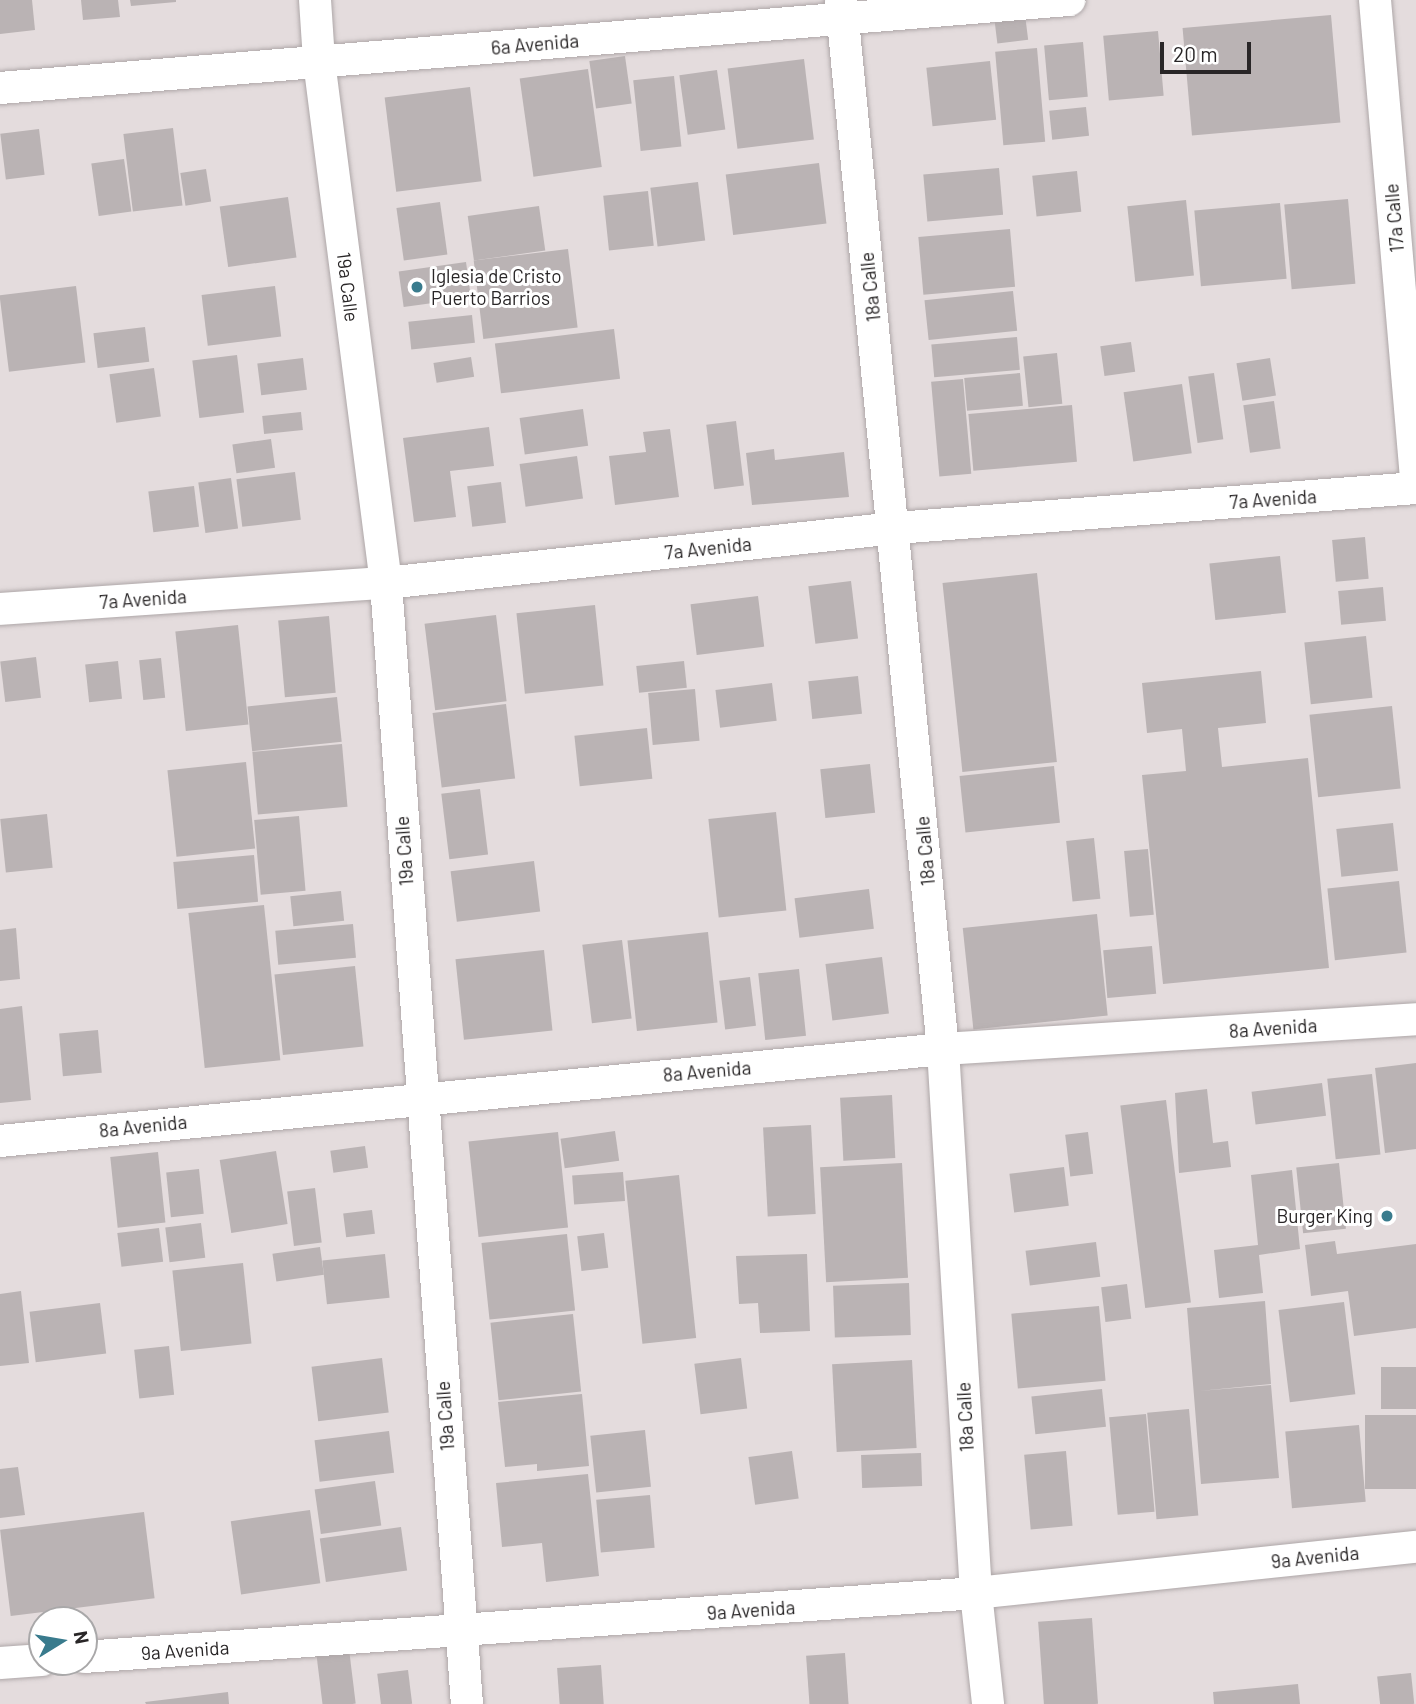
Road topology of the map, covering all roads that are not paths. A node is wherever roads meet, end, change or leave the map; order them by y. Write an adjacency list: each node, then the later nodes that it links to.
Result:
1 (315, 0): 5 (street, 19a Calle)
2 (1069, 0): 4 (street, 6a Avenida)
3 (1375, 0): 7 (street, 17a Calle)
4 (841, 10): 5 (street, 6a Avenida); 9 (street, 18a Calle)
5 (318, 61): 6 (street, 6a Avenida); 10 (street, 19a Calle)
6 (0, 88)
7 (1416, 477)
8 (1416, 488): 9 (street, 7a Avenida)
9 (896, 528): 10 (street, 7a Avenida); 13 (street, 18a Calle)
10 (386, 583): 11 (street, 7a Avenida); 14 (street, 19a Calle)
11 (0, 609)
12 (1416, 1019): 13 (street, 8a Avenida)
13 (943, 1049): 14 (street, 8a Avenida); 17 (street, 18a Calle)
14 (420, 1098): 15 (street, 8a Avenida); 18 (street, 19a Calle)
15 (0, 1141)
16 (1416, 1546): 17 (street, 9a Avenida)
17 (976, 1593): 18 (street, 9a Avenida); 23 (street, 18a Calle)
18 (462, 1631): 19 (street, 9a Avenida); 22 (street, 19a Calle)
19 (98, 1656)
20 (28, 1661): 21 (street)
21 (0, 1663)
22 (467, 1704)
23 (988, 1704)

